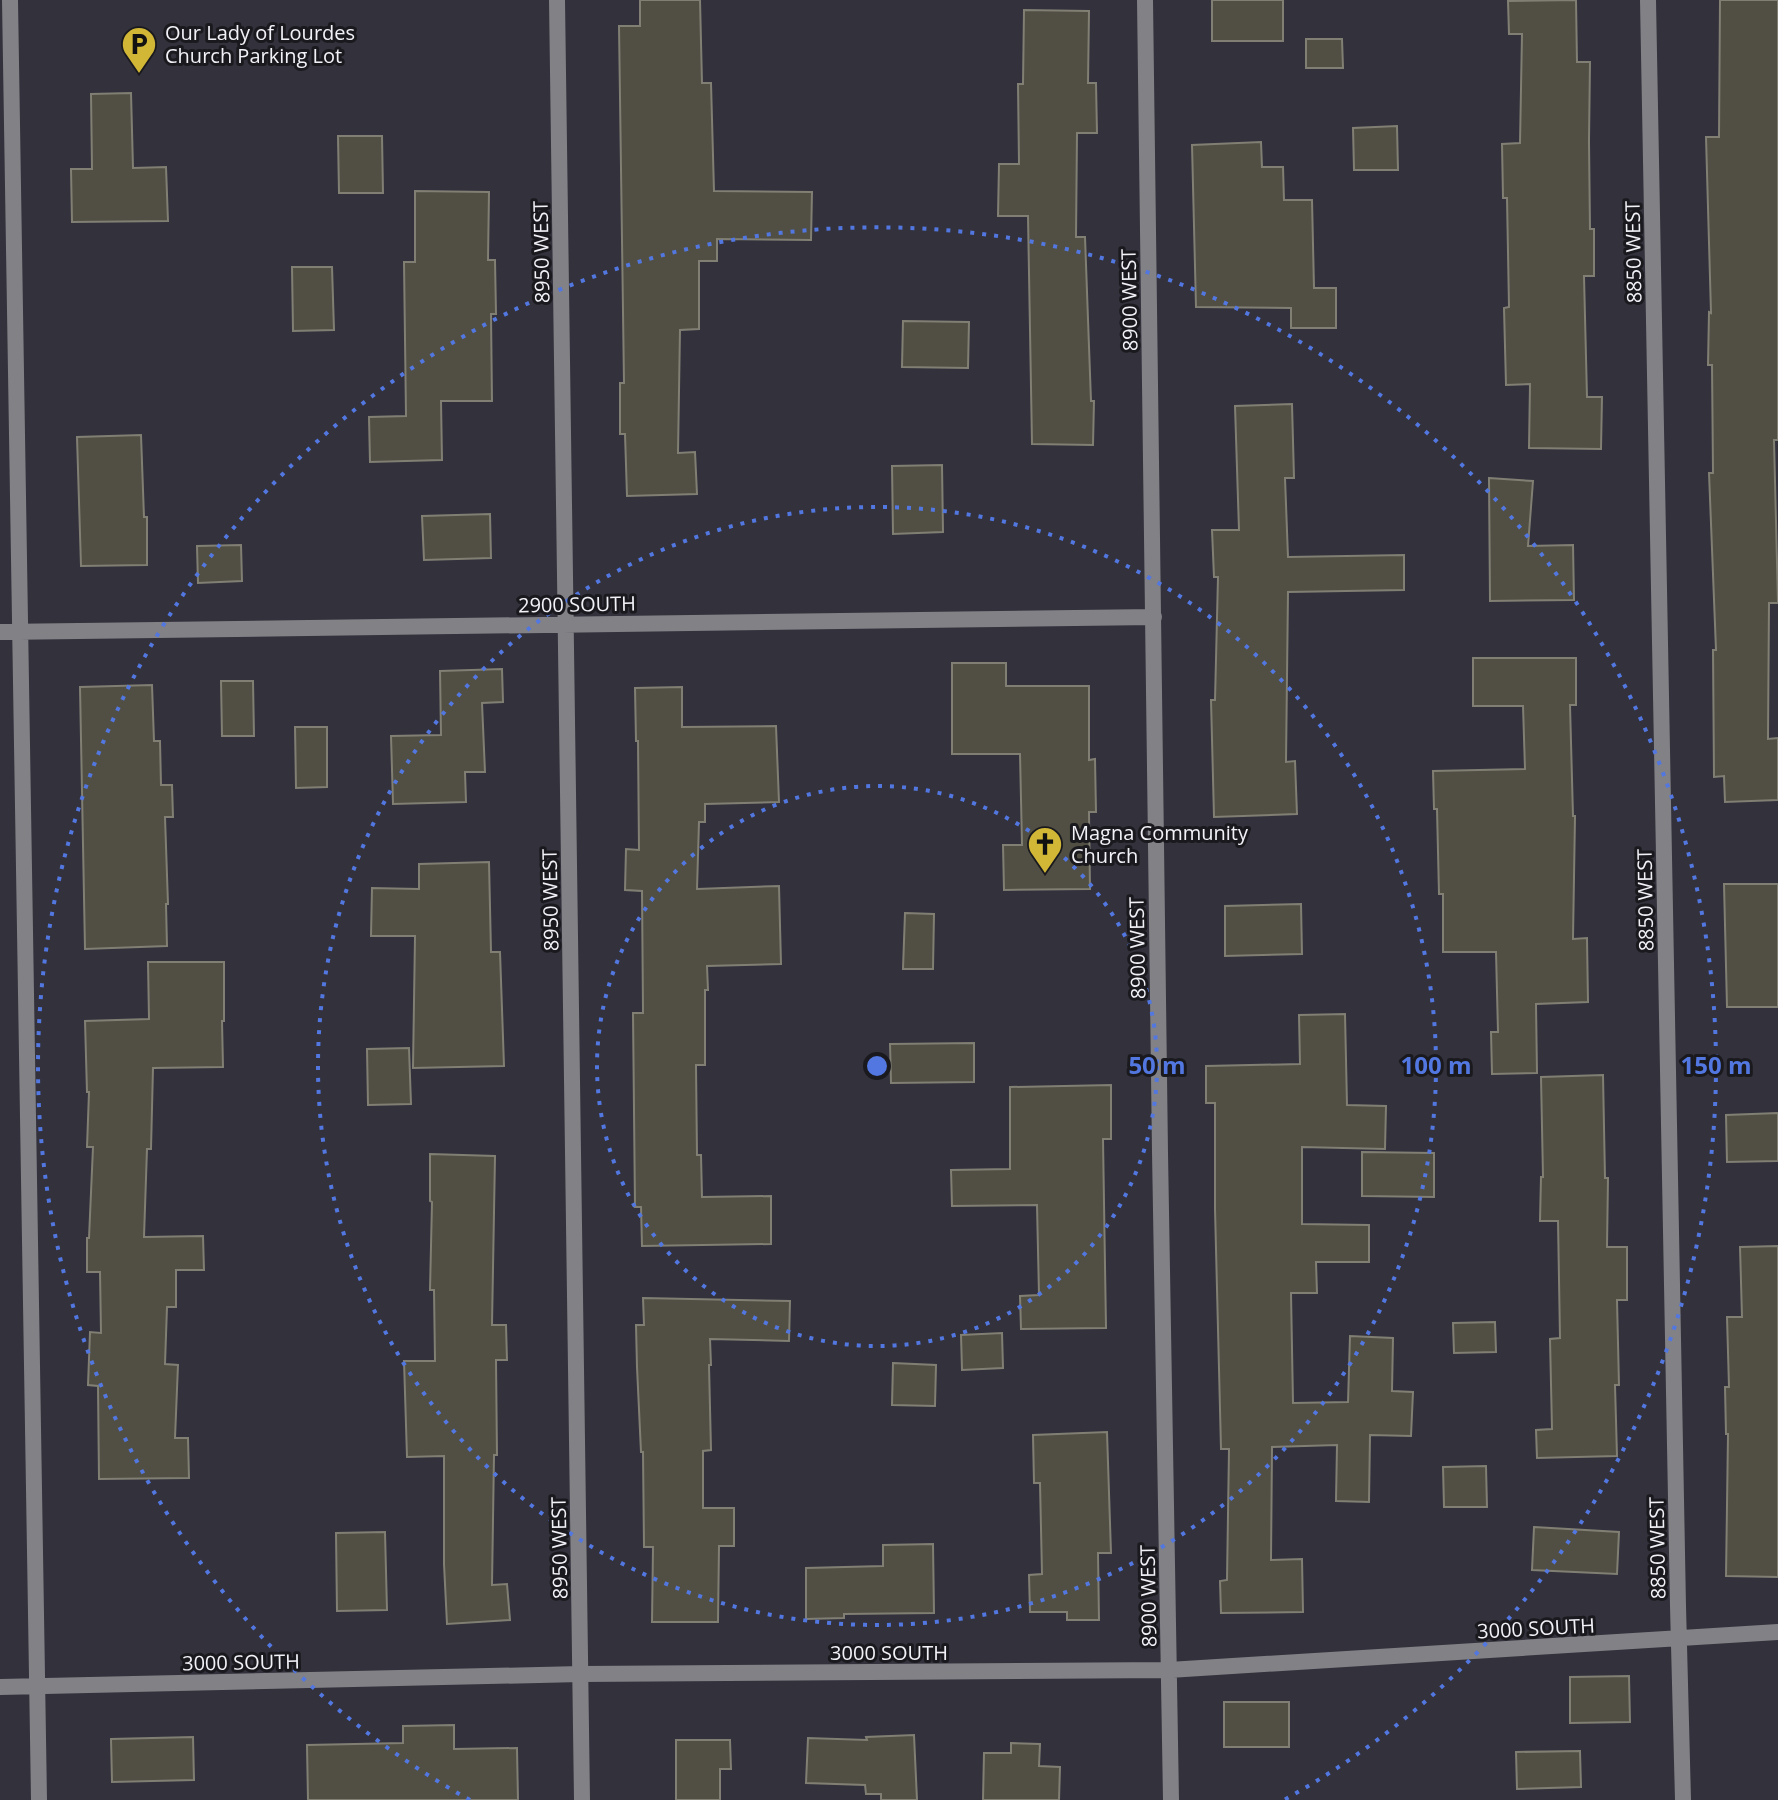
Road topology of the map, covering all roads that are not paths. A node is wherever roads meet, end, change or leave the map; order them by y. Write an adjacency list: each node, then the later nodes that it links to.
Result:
1 (10, 0): 8 (street)
2 (557, 0): 6 (street, 8950 WEST)
3 (1145, 0): 5 (street, 8900 WEST)
4 (1648, 0): 10 (street, 8850 WEST)
5 (1154, 617): 6 (street, 2900 SOUTH); 11 (street, 8900 WEST)
6 (566, 624): 8 (street, 2900 SOUTH); 12 (street, 8950 WEST)
7 (0, 632): 8 (street, 2900 SOUTH)
8 (20, 632): 14 (street)
9 (1778, 1632): 10 (street, 3000 SOUTH)
10 (1679, 1639): 11 (street, 3000 SOUTH); 18 (street, 8850 WEST)
11 (1169, 1670): 12 (street, 3000 SOUTH); 17 (street, 8900 WEST)
12 (581, 1674): 14 (street, 3000 SOUTH); 16 (street, 8950 WEST)
13 (0, 1687): 14 (street, 3000 SOUTH)
14 (37, 1687): 15 (street)
15 (39, 1800)
16 (582, 1800)
17 (1171, 1800)
18 (1683, 1800)

